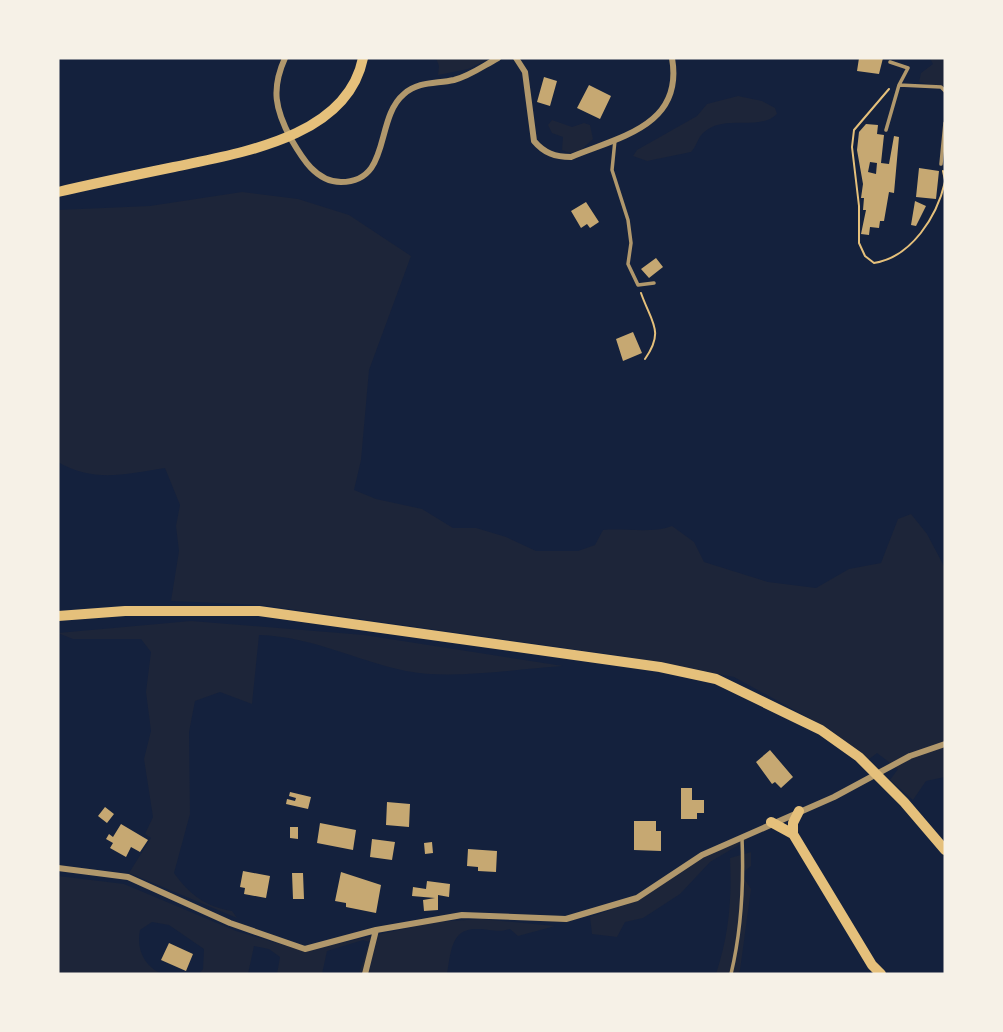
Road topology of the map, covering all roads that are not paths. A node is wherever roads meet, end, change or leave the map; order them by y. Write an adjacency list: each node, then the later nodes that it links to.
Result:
1 (285, 58): 3 (street)
2 (363, 58): 13 (main road)
3 (498, 58)
4 (516, 58): 11 (street)
5 (672, 58): 11 (street)
6 (890, 62): 7 (lane)
7 (899, 85): 8 (lane); 10 (lane)
8 (945, 91)
9 (945, 123): 12 (lane)
10 (886, 130)
11 (615, 140): 14 (lane)
12 (941, 164)
13 (58, 192)
14 (654, 283)
15 (58, 616): 19 (main road)
16 (945, 744): 17 (street)
17 (799, 811): 18 (street); 20 (main road)
18 (771, 822): 20 (main road); 21 (street)
19 (930, 832): 22 (main road); 23 (main road)
20 (793, 834): 28 (main road)
21 (741, 836): 25 (street); 27 (lane)
22 (945, 836)
23 (945, 850)
24 (58, 868): 25 (street)
25 (376, 930): 26 (street)
26 (365, 974)
27 (732, 974)
28 (881, 974)

